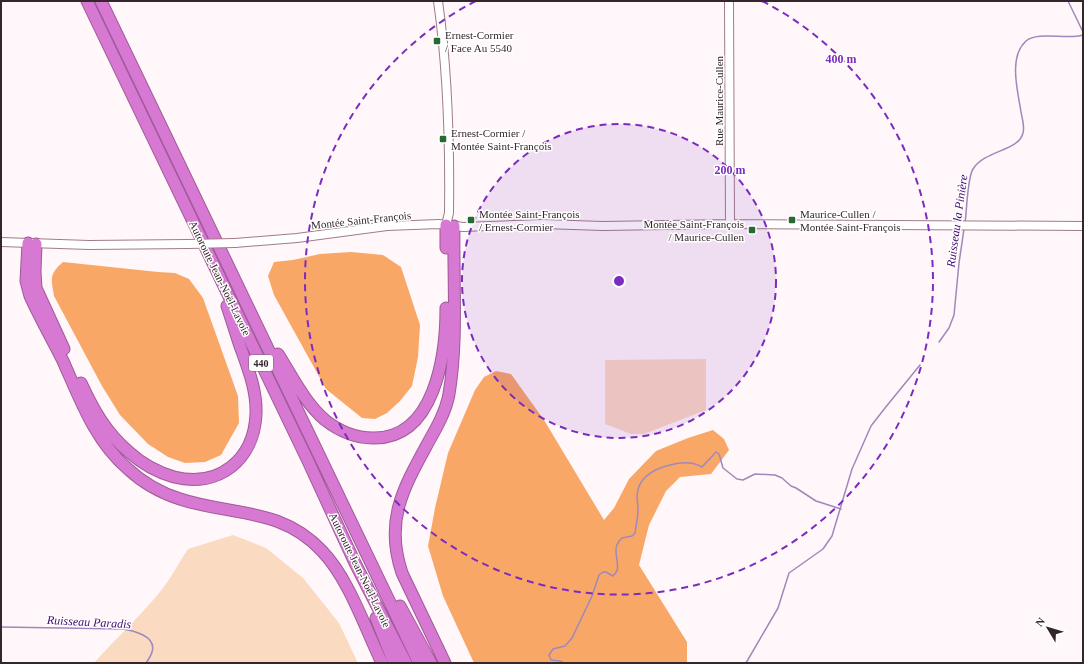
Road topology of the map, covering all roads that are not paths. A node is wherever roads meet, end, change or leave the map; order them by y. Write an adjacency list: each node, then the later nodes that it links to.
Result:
1 (87, 1): 10 (highway, Autoroute Jean-Noël-Lavoie / 440)
2 (101, 1): 11 (highway, Autoroute Jean-Noël-Lavoie / 440)
3 (438, 1): 6 (street)
4 (729, 1): 5 (street, Rue Maurice-Cullen)
5 (730, 224): 6 (street, Montée Saint-François); 7 (street, Montée Saint-François)
6 (450, 226): 9 (street, Montée Saint-François, bridge); 11 (highway); 19 (highway)
7 (1083, 226)
8 (1, 242): 9 (street, Montée Saint-François)
9 (32, 244): 10 (highway); 14 (highway)
10 (214, 265): 13 (highway, Autoroute Jean-Noël-Lavoie / 440)
11 (245, 300): 12 (highway, Autoroute Jean-Noël-Lavoie / 440)
12 (338, 491): 17 (highway, Autoroute Jean-Noël-Lavoie / 440); 18 (highway)
13 (355, 563): 15 (highway); 16 (highway, Autoroute Jean-Noël-Lavoie / 440)
14 (382, 663)
15 (394, 663)
16 (406, 663)
17 (419, 663)
18 (431, 663)
19 (445, 663)

